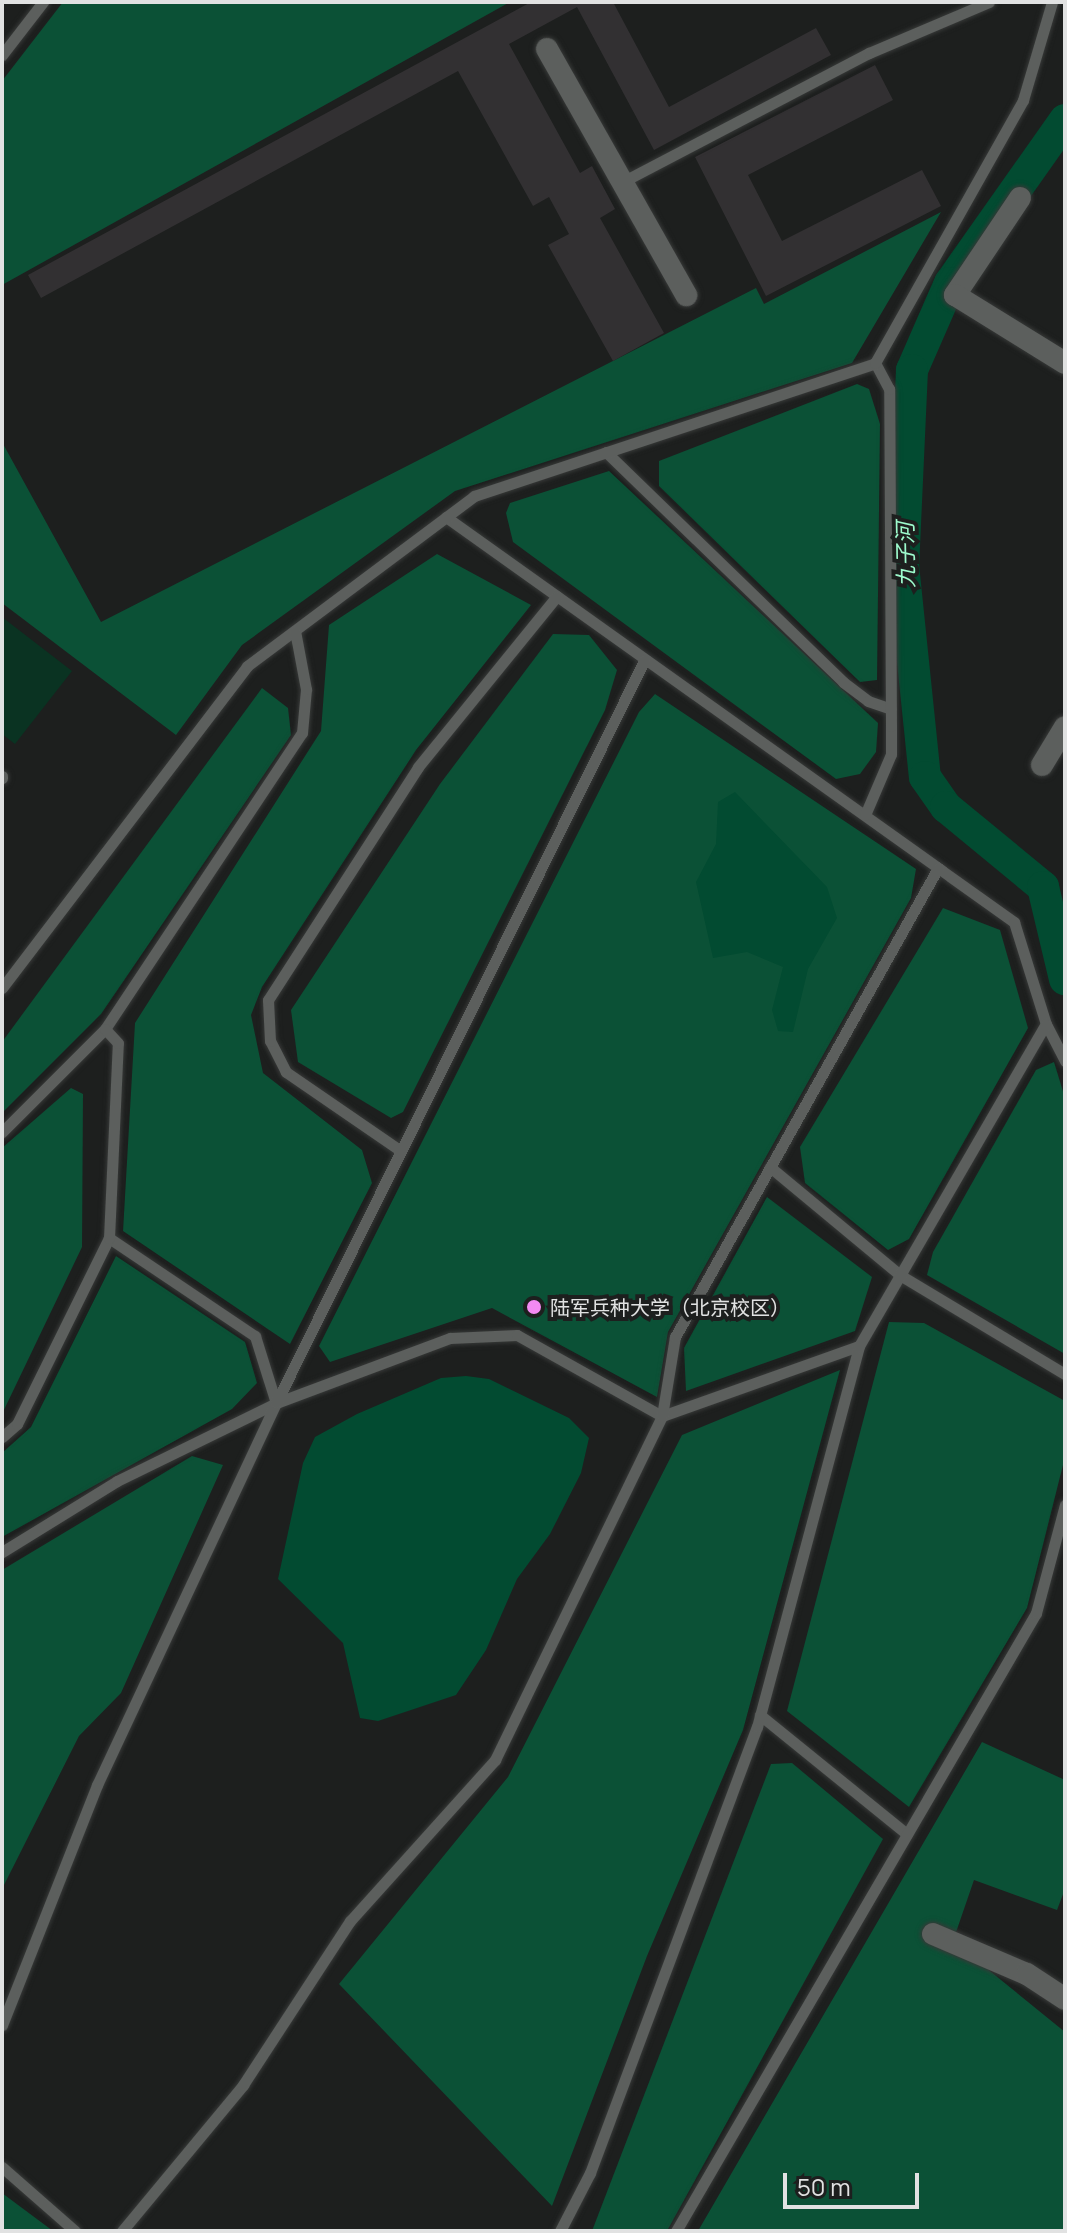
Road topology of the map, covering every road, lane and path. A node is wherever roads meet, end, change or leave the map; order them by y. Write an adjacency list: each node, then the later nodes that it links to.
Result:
1 (43, 2): 5 (lane)
2 (989, 2): 6 (lane)
3 (1052, 2): 9 (lane)
4 (547, 49): 6 (street)
5 (2, 55)
6 (622, 182): 8 (street)
7 (1020, 198): 10 (street)
8 (686, 295)
9 (875, 363): 11 (lane); 16 (lane)
10 (1065, 363)
11 (606, 452): 12 (lane); 16 (lane)
12 (446, 517): 13 (lane); 14 (lane)
13 (557, 596): 15 (lane); 26 (lane)
14 (295, 631): 21 (lane); 23 (lane)
15 (645, 659): 19 (lane); 26 (lane)
16 (891, 709): 19 (lane)
17 (1065, 727): 18 (street)
18 (1042, 765)
19 (865, 815): 20 (lane)
20 (938, 868): 22 (lane); 27 (lane)
21 (2, 988)
22 (1046, 1024): 24 (lane); 29 (lane)
23 (105, 1029): 25 (lane); 28 (lane)
24 (1065, 1061)
25 (2, 1132)
26 (401, 1151): 32 (lane)
27 (770, 1167): 29 (lane); 33 (lane)
28 (109, 1238): 32 (lane); 34 (lane)
29 (900, 1275): 30 (lane); 31 (lane)
30 (859, 1346): 33 (lane); 37 (lane)
31 (1065, 1374)
32 (276, 1403): 33 (lane); 36 (lane); 41 (lane)
33 (662, 1416): 44 (lane)
34 (2, 1437)
35 (1065, 1505): 38 (lane)
36 (2, 1552)
37 (760, 1715): 38 (lane); 45 (lane)
38 (907, 1834): 46 (lane)
39 (933, 1934): 40 (street)
40 (1065, 1999)
41 (2, 2025)
42 (2, 2167): 43 (lane)
43 (75, 2231)
44 (122, 2231)
45 (560, 2231)
46 (676, 2231)

